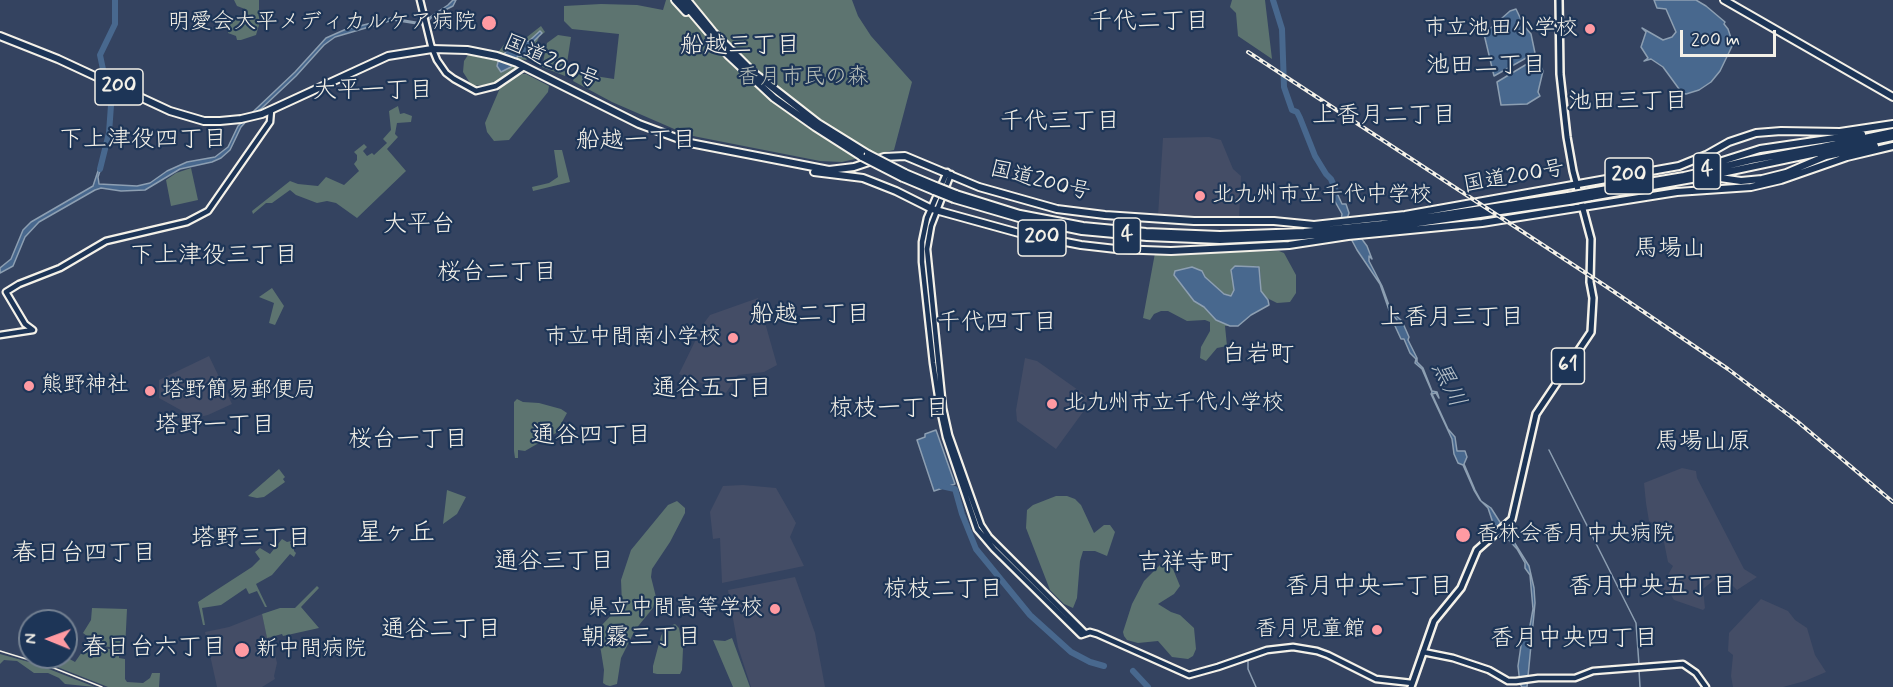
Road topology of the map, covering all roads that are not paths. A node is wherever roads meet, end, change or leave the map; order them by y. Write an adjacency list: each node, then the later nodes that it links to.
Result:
1 (420, 0): 8 (main road)
2 (675, 0): 9 (highway)
3 (681, 0): 9 (highway, 4)
4 (688, 0): 9 (highway, 4)
5 (1559, 0): 23 (main road, 61)
6 (1724, 0): 11 (highway)
7 (0, 36): 12 (highway, 国道200号 / 200)
8 (432, 49): 10 (highway, 国道200号 / 200); 10 (main road); 12 (highway, 国道200号 / 200)
9 (730, 53): 24 (highway, 4, bridge)
10 (524, 67): 19 (highway, 国道200号 / 200)
11 (1893, 95)
12 (272, 110): 27 (main road)
13 (1893, 124): 17 (highway); 23 (highway, 国道200号 / 200)
14 (1893, 132): 17 (highway, 4)
15 (1893, 137): 17 (highway, 4)
16 (1893, 145): 17 (highway); 25 (highway, 国道200号 / 200)
17 (1840, 146): 18 (highway, 4); 22 (highway)
18 (1825, 152): 21 (highway, 4); 21 (highway); 22 (highway, 4)
19 (749, 156): 20 (highway, 国道200号 / 200); 26 (highway, 国道200号 / 200)
20 (949, 173): 23 (highway, 国道200号 / 200); 26 (main road)
21 (1703, 177): 24 (highway, 4)
22 (1635, 184): 24 (highway, 4)
23 (1577, 185): 25 (main road, 61)
24 (1591, 194)
25 (1583, 208): 26 (highway, 国道200号 / 200); 28 (main road, 61)
26 (934, 209): 29 (main road)
27 (0, 335)
28 (1423, 652): 29 (main road, 61); 30 (main road)
29 (1412, 685)
30 (1706, 687)

